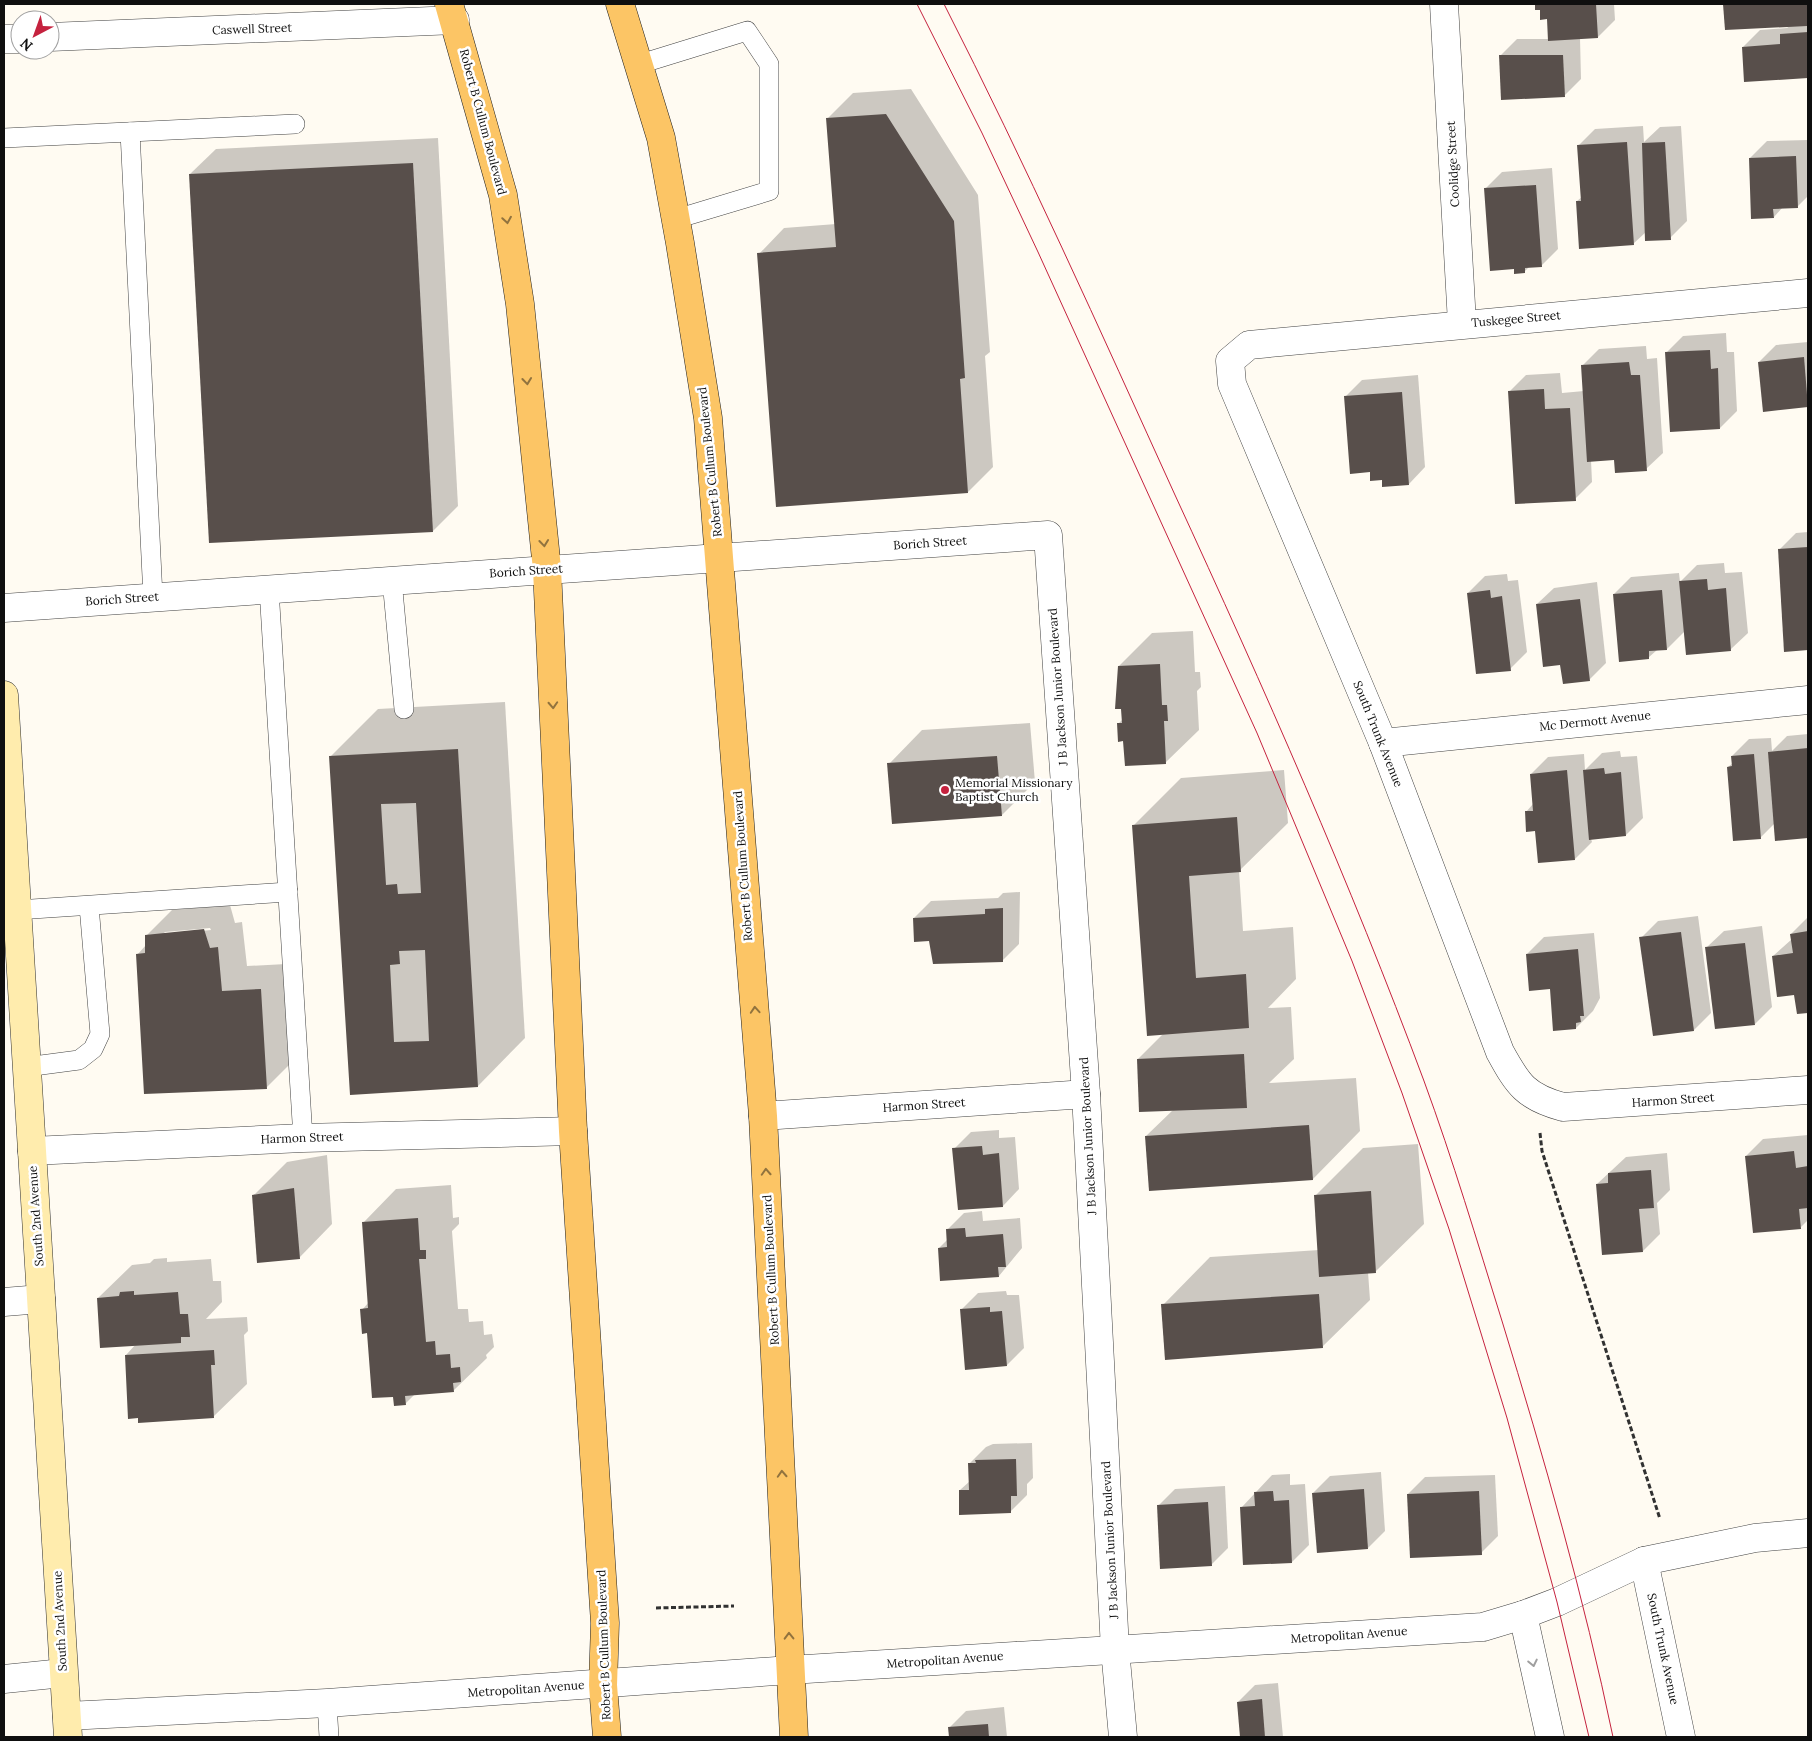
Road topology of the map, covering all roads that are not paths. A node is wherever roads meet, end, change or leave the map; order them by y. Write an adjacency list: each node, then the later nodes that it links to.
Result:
1 (620, 4): 5 (main road, Robert B Cullum Boulevard)
2 (1444, 4): 11 (street, Coolidge Street)
3 (452, 12): 4 (street, Caswell Street); 15 (main road, Robert B Cullum Boulevard, one-way to 15)
4 (60, 36)
5 (640, 64): 9 (main road, Robert B Cullum Boulevard); 9 (lane)
6 (295, 124): 7 (lane)
7 (130, 132): 8 (lane); 18 (lane)
8 (4, 138)
9 (676, 219): 14 (main road, Robert B Cullum Boulevard)
10 (1808, 293): 11 (street, Tuskegee Street)
11 (1462, 323): 12 (street, Tuskegee Street)
12 (1230, 361): 23 (street, South Trunk Avenue)
13 (1048, 535): 14 (street, Borich Street); 30 (street, J B Jackson Junior Boulevard)
14 (720, 560): 15 (street, Borich Street); 32 (main road, Robert B Cullum Boulevard, one-way to 14)
15 (547, 569): 16 (street, Borich Street); 33 (main road, Robert B Cullum Boulevard, one-way to 33)
16 (392, 580): 17 (street, Borich Street); 22 (lane)
17 (269, 589): 18 (street, Borich Street); 25 (lane)
18 (153, 597): 19 (street, Borich Street)
19 (4, 608)
20 (4, 695): 24 (street, South 2nd Avenue)
21 (1808, 700): 23 (street, Mc Dermott Avenue)
22 (404, 709)
23 (1383, 743): 31 (street, South Trunk Avenue)
24 (6, 767): 27 (street, South 2nd Avenue)
25 (288, 892): 26 (lane); 34 (lane)
26 (89, 906): 27 (lane); 28 (lane)
27 (17, 910): 28 (street, South 2nd Avenue)
28 (26, 1067): 35 (street, South 2nd Avenue)
29 (1808, 1090): 31 (street, Harmon Street)
30 (1086, 1094): 32 (street, Harmon Street); 41 (street, J B Jackson Junior Boulevard)
31 (1538, 1100)
32 (763, 1116): 42 (main road, Robert B Cullum Boulevard, one-way to 32)
33 (573, 1131): 34 (street, Harmon Street); 45 (main road, Robert B Cullum Boulevard)
34 (303, 1138): 35 (street, Harmon Street)
35 (32, 1151): 36 (street, South 2nd Avenue)
36 (41, 1299): 37 (street); 43 (street, South 2nd Avenue)
37 (4, 1302)
38 (1808, 1533): 39 (street, Metropolitan Avenue)
39 (1644, 1562): 40 (street, Metropolitan Avenue); 53 (street, South Trunk Avenue)
40 (1523, 1615): 41 (street, Metropolitan Avenue); 52 (street, one-way to 52)
41 (1115, 1650): 42 (street, Metropolitan Avenue); 51 (street, J B Jackson Junior Boulevard)
42 (790, 1670): 45 (street, Metropolitan Avenue); 50 (main road, Robert B Cullum Boulevard)
43 (63, 1673): 44 (street); 47 (street, South 2nd Avenue)
44 (4, 1679)
45 (603, 1685): 46 (street, Metropolitan Avenue); 49 (main road, Robert B Cullum Boulevard)
46 (327, 1703): 47 (street, Metropolitan Avenue); 48 (lane)
47 (67, 1726)
48 (329, 1737)
49 (607, 1737)
50 (794, 1737)
51 (1123, 1737)
52 (1550, 1737)
53 (1681, 1737)

